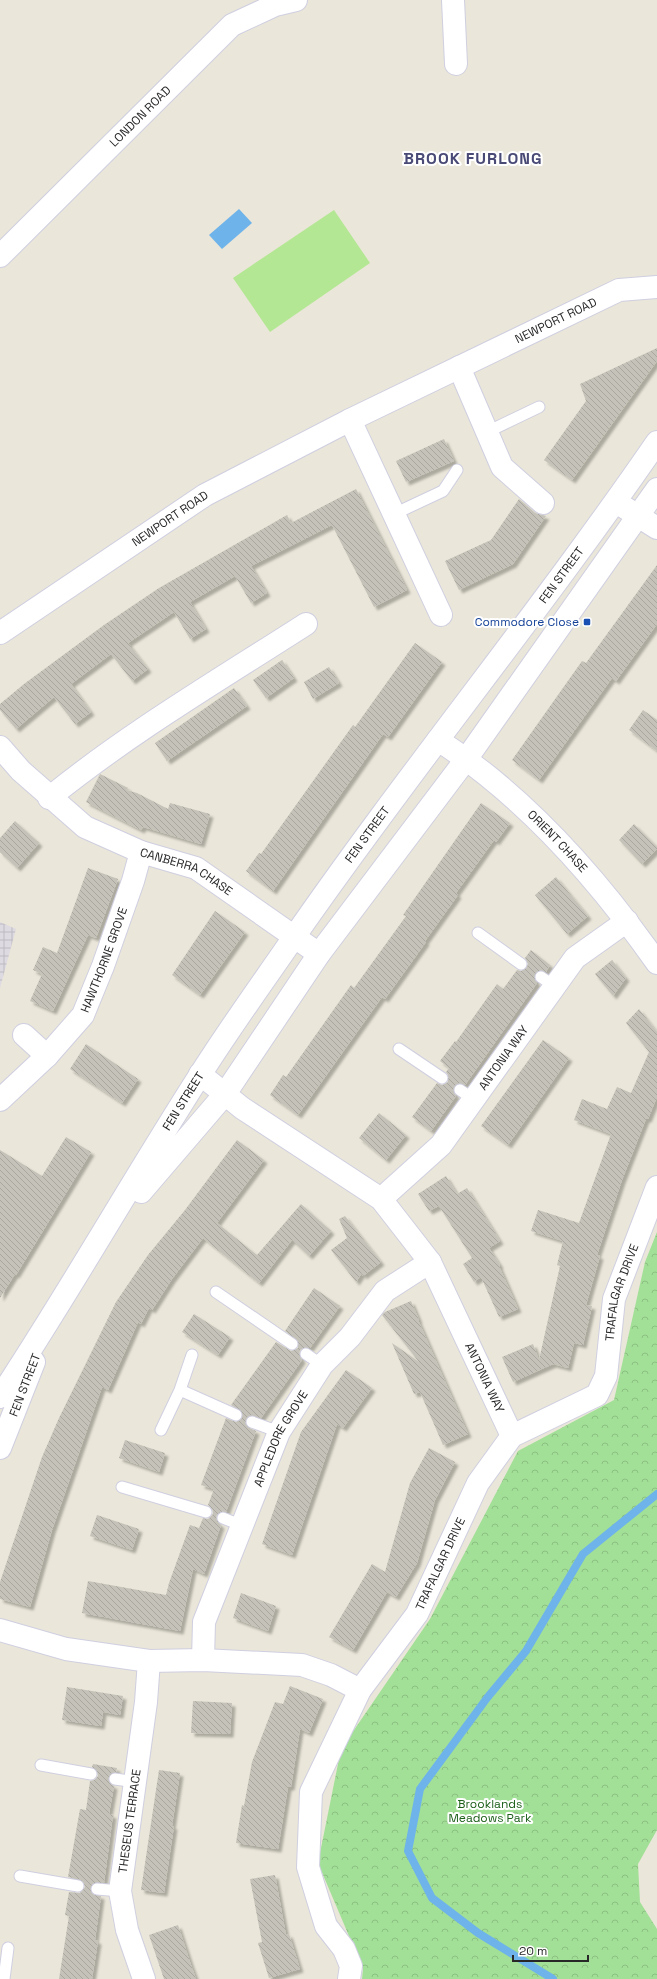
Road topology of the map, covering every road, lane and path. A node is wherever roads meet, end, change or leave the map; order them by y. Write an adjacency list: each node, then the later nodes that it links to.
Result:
1 (296, 0): 3 (street, LONDON ROAD)
2 (453, 0): 4 (street)
3 (277, 3): 5 (street, LONDON ROAD)
4 (456, 64)
5 (0, 256)
6 (657, 287): 7 (street, NEWPORT ROAD)
7 (459, 367): 9 (street, NEWPORT ROAD); 10 (street)
8 (539, 407): 10 (lane)
9 (350, 420): 16 (street); 21 (street, NEWPORT ROAD)
10 (487, 432): 15 (street)
11 (657, 442): 14 (street, FEN STREET)
12 (457, 470): 16 (lane)
13 (657, 489): 17 (street, FEN STREET)
14 (616, 502): 17 (street); 22 (street, FEN STREET)
15 (543, 503)
16 (394, 514): 19 (street)
17 (638, 515): 18 (street); 24 (street, FEN STREET)
18 (657, 528)
19 (440, 615)
20 (306, 624): 25 (street)
21 (0, 633)
22 (438, 740): 24 (street, ORIENT CHASE); 29 (street, FEN STREET)
23 (0, 747): 25 (street, CANBERRA CHASE)
24 (466, 758): 27 (street, ORIENT CHASE); 30 (street, FEN STREET)
25 (49, 798): 26 (street, CANBERRA CHASE)
26 (141, 852): 29 (street, CANBERRA CHASE); 35 (street, HAWTHORNE GROVE)
27 (627, 921): 31 (street, ORIENT CHASE); 41 (street, ANTONIA WAY)
28 (478, 933): 32 (lane)
29 (294, 937): 30 (street, CANBERRA CHASE); 36 (street, FEN STREET)
30 (318, 954): 38 (street, FEN STREET)
31 (657, 963)
32 (521, 964)
33 (24, 1035): 35 (street)
34 (399, 1049): 37 (lane)
35 (47, 1056): 39 (street, HAWTHORNE GROVE)
36 (200, 1074): 38 (street, ANTONIA WAY); 42 (street, FEN STREET)
37 (442, 1078)
38 (225, 1094): 41 (street, ANTONIA WAY); 42 (street, FEN STREET)
39 (0, 1100)
40 (657, 1187): 54 (street, TRAFALGAR DRIVE)
41 (382, 1199): 43 (street, ANTONIA WAY)
42 (98, 1241): 45 (street, FEN STREET)
43 (430, 1262): 53 (street, APPLEDORE GROVE); 54 (street, ANTONIA WAY)
44 (216, 1292): 46 (lane)
45 (50, 1322): 49 (street, FEN STREET); 55 (street, FEN STREET)
46 (292, 1344)
47 (192, 1355): 48 (lane)
48 (180, 1390): 50 (lane); 52 (lane)
49 (0, 1396)
50 (236, 1415)
51 (252, 1422): 53 (lane)
52 (161, 1430)
53 (279, 1432): 59 (street, APPLEDORE GROVE)
54 (512, 1436): 61 (street, TRAFALGAR DRIVE)
55 (0, 1448)
56 (122, 1487): 57 (lane)
57 (206, 1512)
58 (0, 1630): 60 (street)
59 (203, 1660): 60 (street); 61 (street)
60 (149, 1661): 65 (street, THESEUS TERRACE)
61 (360, 1690): 73 (street, TRAFALGAR DRIVE)
62 (41, 1765): 63 (lane)
63 (91, 1774)
64 (115, 1778): 65 (lane)
65 (136, 1782): 69 (street, THESEUS TERRACE)
66 (20, 1876): 67 (lane)
67 (78, 1886)
68 (97, 1889): 69 (lane)
69 (120, 1892): 72 (street, THESEUS TERRACE)
70 (8, 1948): 71 (lane)
71 (4, 1979)
72 (144, 1979)
73 (349, 1979)

